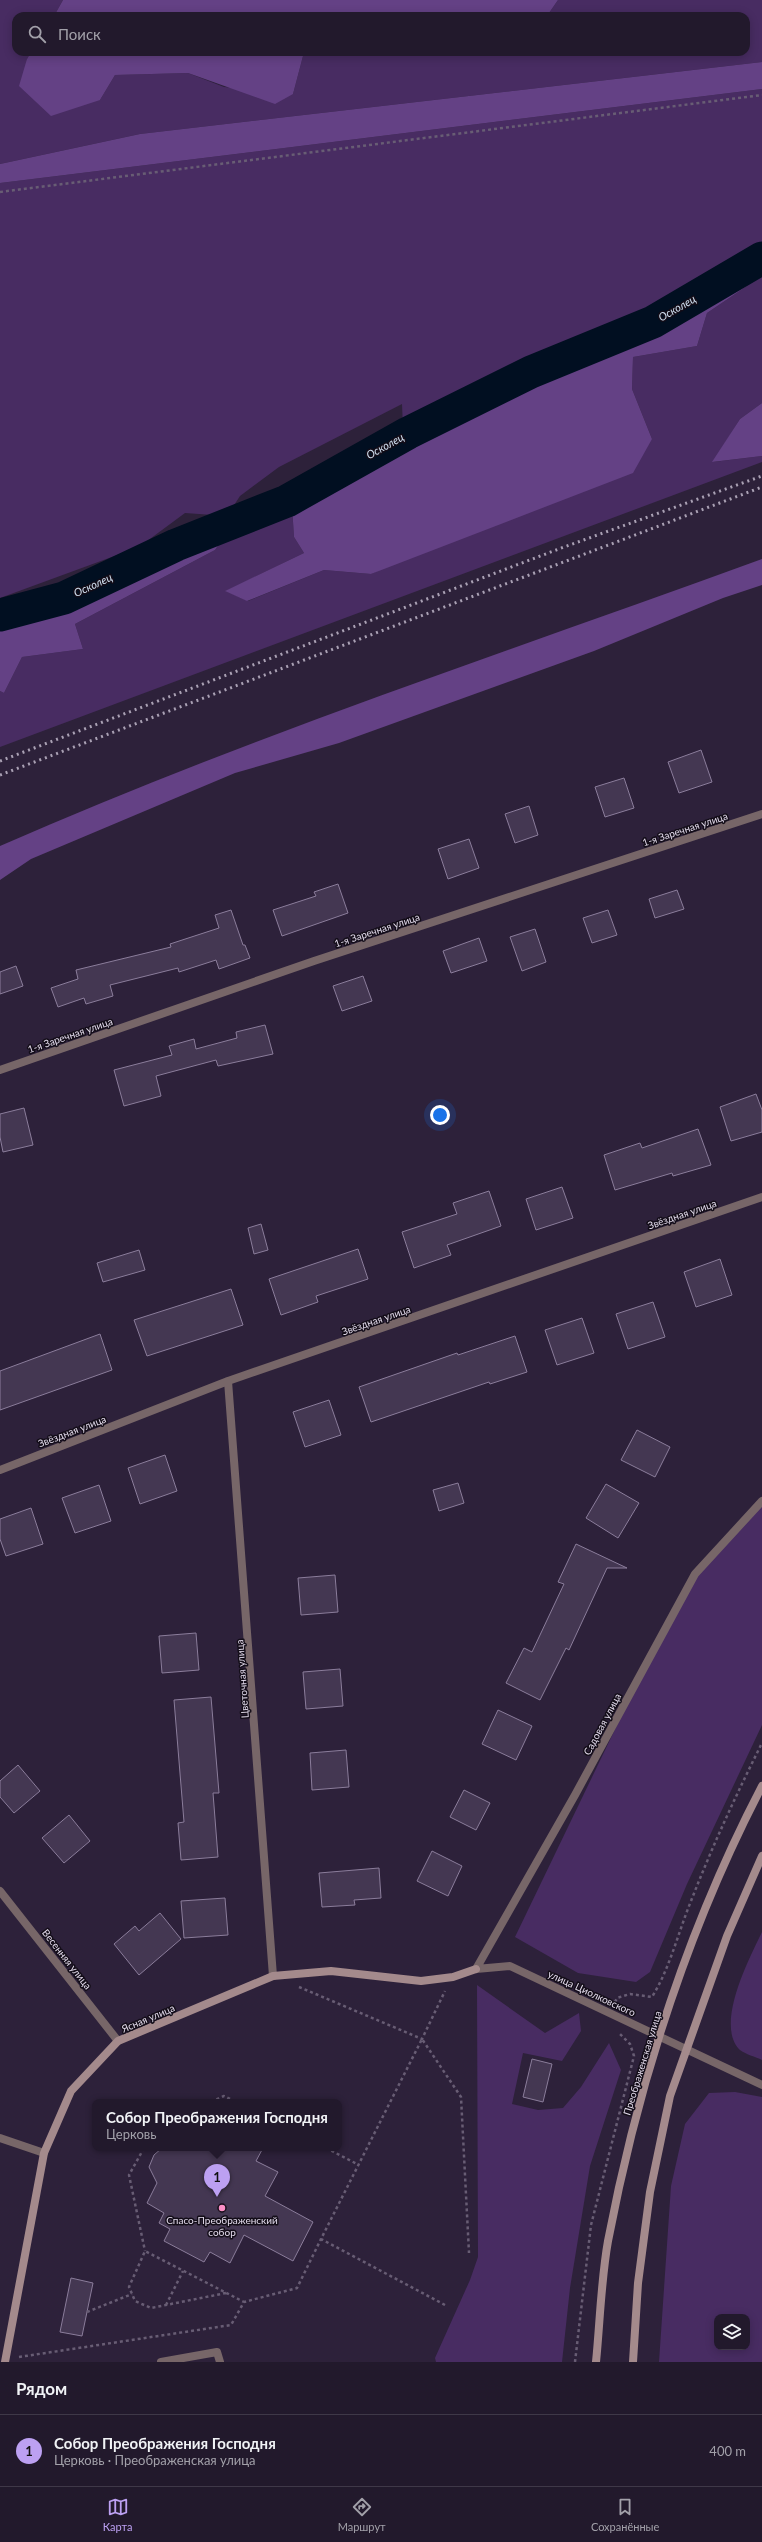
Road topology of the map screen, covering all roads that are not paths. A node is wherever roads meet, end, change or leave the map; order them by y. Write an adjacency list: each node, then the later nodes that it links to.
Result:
1 (762, 814): 2 (street, 1-я Заречная улица)
2 (0, 1070)
3 (762, 1197): 4 (street, Звёздная улица)
4 (228, 1381): 5 (street, Звёздная улица); 11 (street, Цветочная улица)
5 (0, 1470)
6 (762, 1501): 10 (street, Садовая улица)
7 (762, 1786): 12 (main road, Преображенская улица)
8 (762, 1856): 14 (main road)
9 (0, 1891): 13 (street, Весенняя улица)
10 (476, 1969): 11 (main road, Ясная улица); 12 (street, улица Циолковского)
11 (273, 1976): 13 (main road, Ясная улица)
12 (660, 2037): 14 (street, улица Циолковского); 21 (main road, Преображенская улица)
13 (118, 2040): 17 (main road, Ясная улица)
14 (686, 2049): 15 (street, улица Циолковского); 22 (main road)
15 (762, 2085)
16 (0, 2138): 17 (street)
17 (44, 2153): 18 (main road, Ясная улица)
18 (5, 2360)
19 (161, 2362): 20 (street)
20 (220, 2362)
21 (596, 2362)
22 (633, 2362)

